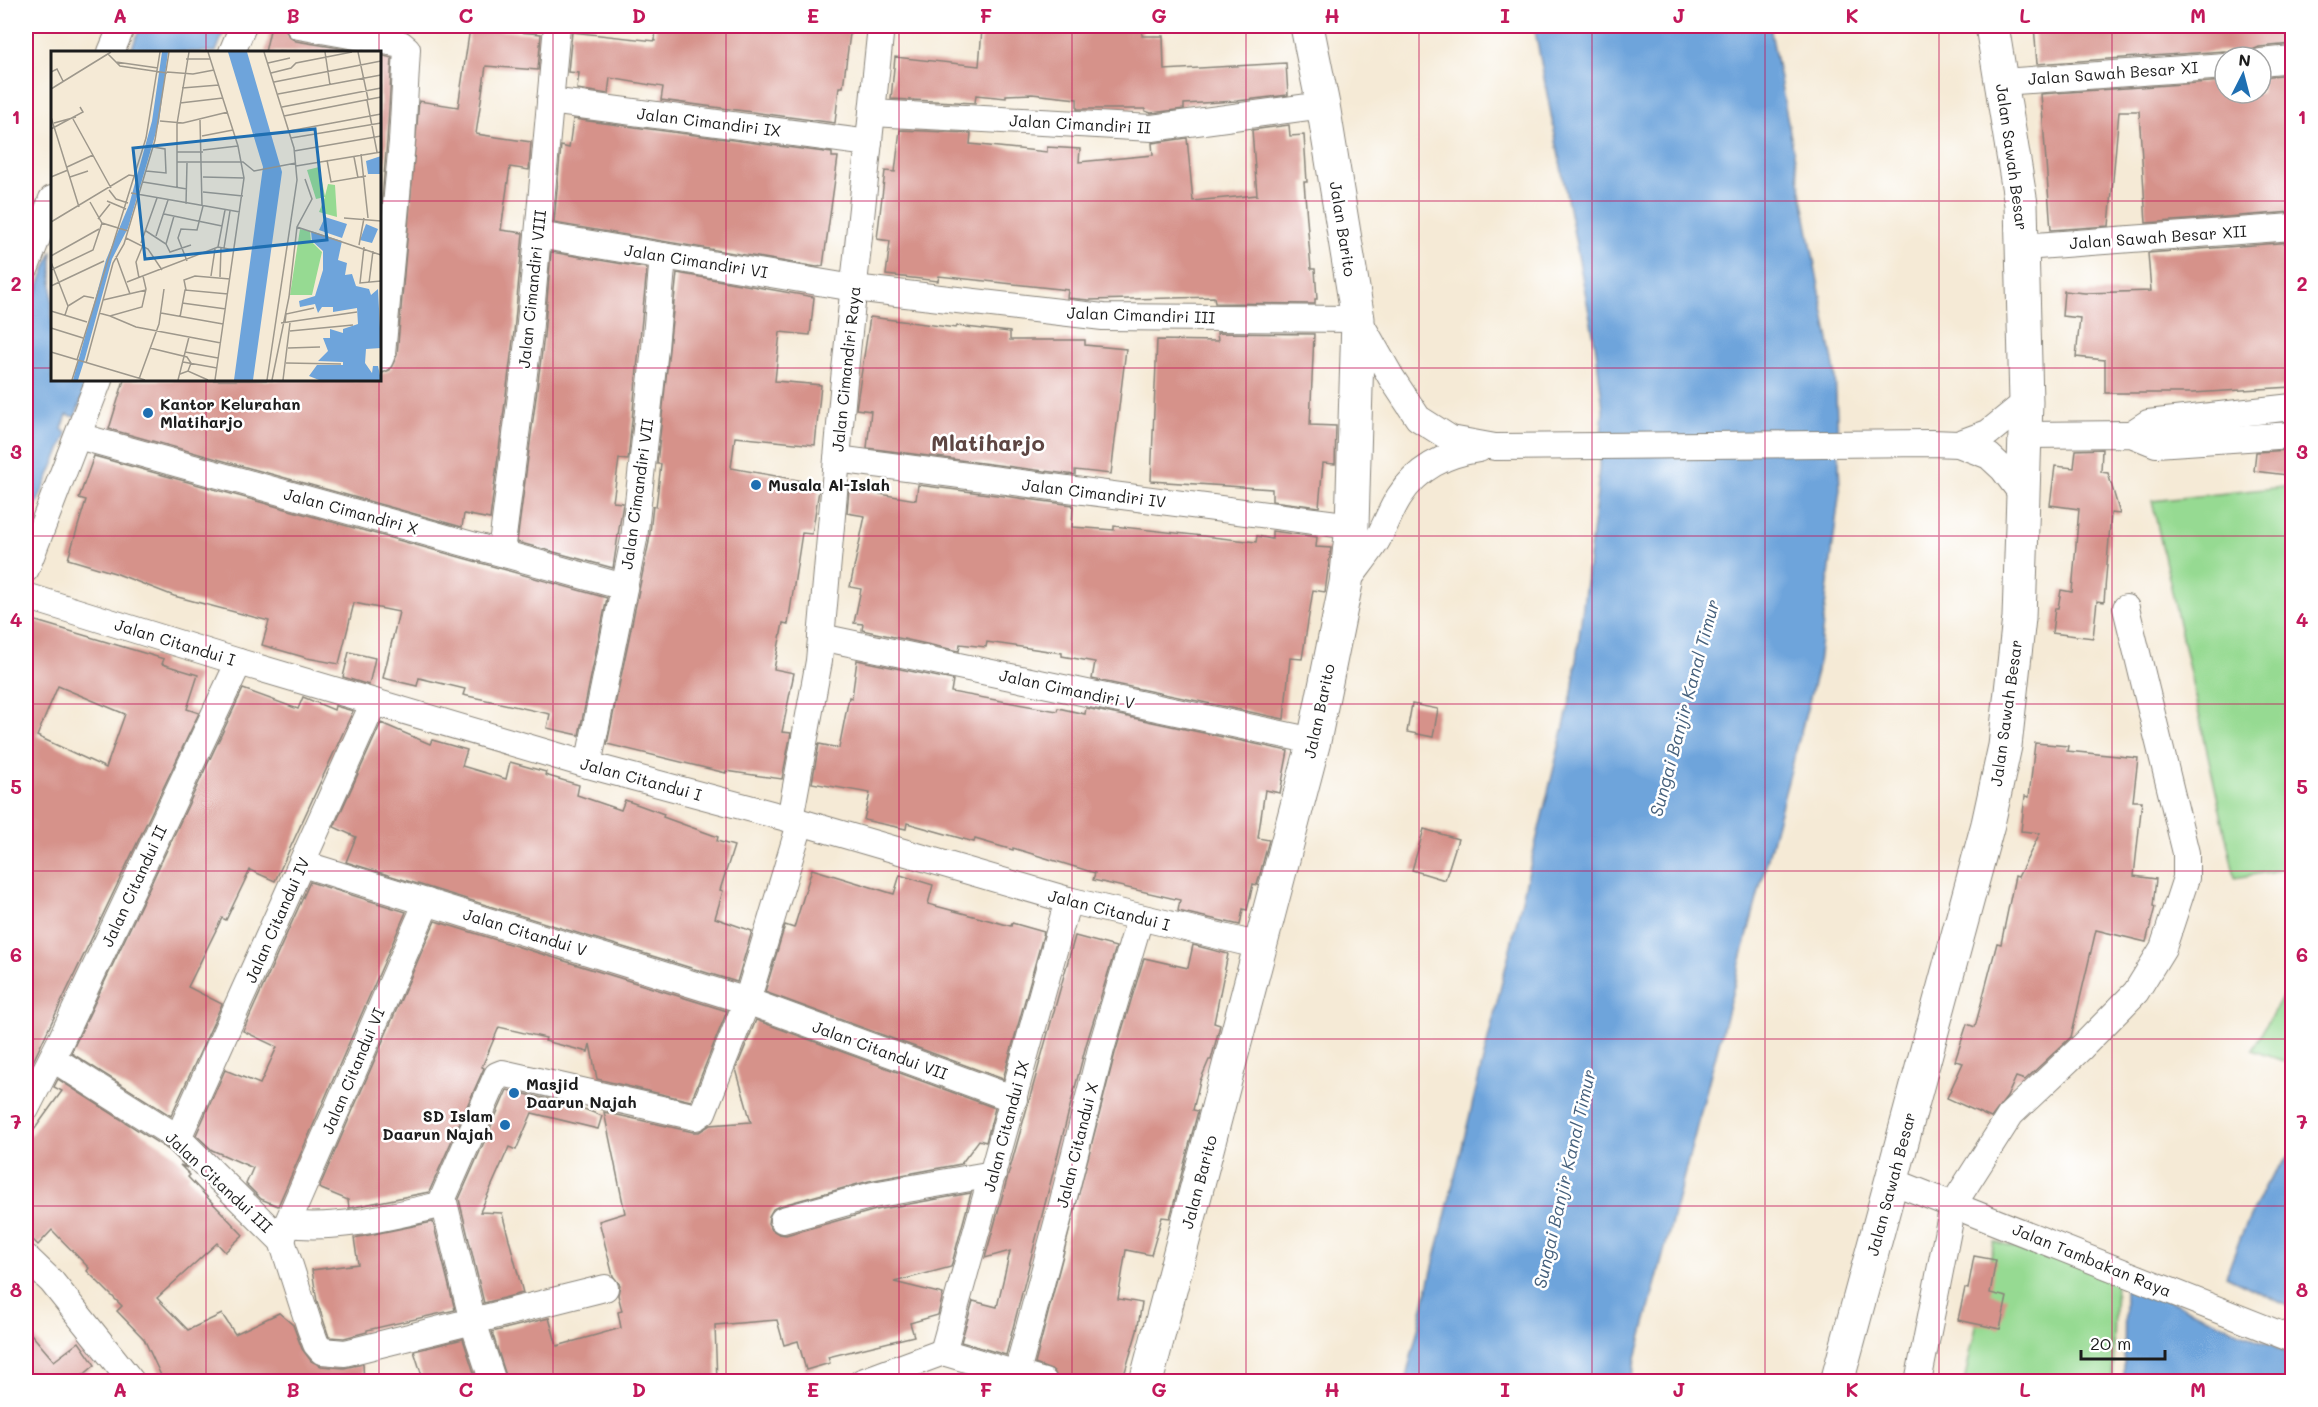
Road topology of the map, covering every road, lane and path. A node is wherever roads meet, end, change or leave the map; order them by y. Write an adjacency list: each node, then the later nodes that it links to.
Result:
1 (122, 26): 8 (street)
2 (243, 26): 9 (street)
3 (299, 26): 26 (street)
4 (556, 26): 14 (street, Jalan Cimandiri VIII)
5 (881, 26): 16 (street, Jalan Cimandiri Raya)
6 (1307, 26): 15 (street, Jalan Barito)
7 (1992, 26): 13 (street, Jalan Sawah Besar)
8 (111, 51)
9 (232, 51)
10 (2292, 59): 11 (street)
11 (2273, 61)
12 (2213, 67): 13 (street, Jalan Sawah Besar XI)
13 (2002, 82): 21 (street, Jalan Sawah Besar)
14 (550, 101): 17 (street, Jalan Cimandiri IX); 20 (street, Jalan Cimandiri VIII)
15 (1323, 105): 16 (street, Jalan Cimandiri II); 25 (street, Jalan Barito)
16 (872, 113): 17 (street, Jalan Cimandiri Raya)
17 (869, 143): 24 (street, Jalan Cimandiri Raya)
18 (51, 202): 23 (street)
19 (2292, 227): 21 (street, Jalan Sawah Besar XII)
20 (538, 235): 22 (street, Jalan Cimandiri VI); 39 (street, Jalan Cimandiri VIII)
21 (2023, 247): 28 (street, Jalan Sawah Besar)
22 (663, 256): 24 (street, Jalan Cimandiri VI); 42 (street, Jalan Cimandiri VII)
23 (26, 267)
24 (854, 288): 25 (street, Jalan Cimandiri III); 36 (street, Jalan Cimandiri Raya)
25 (1358, 319): 35 (street); 38 (street, Jalan Barito)
26 (381, 354)
27 (99, 381): 33 (street)
28 (2026, 402): 31 (street, Jalan Sawah Besar); 34 (street)
29 (2292, 407): 30 (street)
30 (2131, 434): 31 (street); 32 (street)
31 (2025, 435): 37 (street, Jalan Sawah Besar)
32 (2292, 435)
33 (78, 436): 39 (street, Jalan Cimandiri X); 40 (street)
34 (1958, 444): 35 (street); 37 (street)
35 (1495, 447): 41 (street)
36 (837, 459): 38 (street, Jalan Cimandiri IV); 45 (street, Jalan Cimandiri Raya)
37 (2025, 498): 62 (street, Jalan Sawah Besar)
38 (1352, 526): 41 (street, Jalan Barito)
39 (501, 552): 42 (street, Jalan Cimandiri X)
40 (26, 569)
41 (1346, 583): 48 (street, Jalan Barito)
42 (624, 587): 49 (street, Jalan Cimandiri VII)
43 (26, 596): 46 (street, Jalan Citandui I)
44 (2126, 608): 64 (street)
45 (821, 637): 48 (street, Jalan Cimandiri V); 50 (street, Jalan Cimandiri Raya)
46 (239, 662): 47 (street, Jalan Citandui I); 57 (street, Jalan Citandui II)
47 (374, 702): 49 (street, Jalan Citandui I); 51 (street, Jalan Citandui IV)
48 (1314, 741): 55 (street, Jalan Barito)
49 (588, 765): 50 (street, Jalan Citandui I)
50 (795, 822): 52 (street, Jalan Citandui I); 56 (street, Jalan Cimandiri Raya)
51 (303, 864): 53 (street, Jalan Citandui V); 60 (street, Jalan Citandui IV)
52 (1068, 900): 54 (street, Jalan Citandui I); 58 (street, Jalan Citandui IX)
53 (427, 902): 56 (street, Jalan Citandui V); 66 (street, Jalan Citandui VI)
54 (1140, 918): 55 (street, Jalan Citandui I); 72 (street, Jalan Citandui X)
55 (1261, 946): 78 (street, Jalan Barito)
56 (747, 1001): 58 (street, Jalan Citandui VII); 63 (street, Jalan Cimandiri Raya)
57 (52, 1058): 59 (street, Jalan Citandui II); 60 (street, Jalan Citandui III)
58 (1014, 1100): 61 (street, Jalan Citandui IX)
59 (26, 1109)
60 (178, 1138): 66 (street, Jalan Citandui III)
61 (993, 1174): 65 (street); 71 (street, Jalan Citandui IX)
62 (1893, 1181): 64 (street, Jalan Tambakan Raya); 79 (street, Jalan Sawah Besar)
63 (444, 1204): 66 (street); 69 (street)
64 (1953, 1205): 70 (street, Jalan Tambakan Raya); 80 (street)
65 (783, 1220)
66 (284, 1233): 69 (street, Jalan Citandui III)
67 (26, 1257): 74 (street)
68 (605, 1287): 69 (street, Jalan Citandui III)
69 (473, 1322): 75 (street)
70 (2292, 1339)
71 (961, 1364): 72 (street); 73 (street)
72 (1017, 1373): 77 (street)
73 (894, 1376): 76 (street)
74 (132, 1382)
75 (493, 1382)
76 (862, 1382)
77 (1044, 1382)
78 (1146, 1382)
79 (1837, 1382)
80 (1918, 1382)

